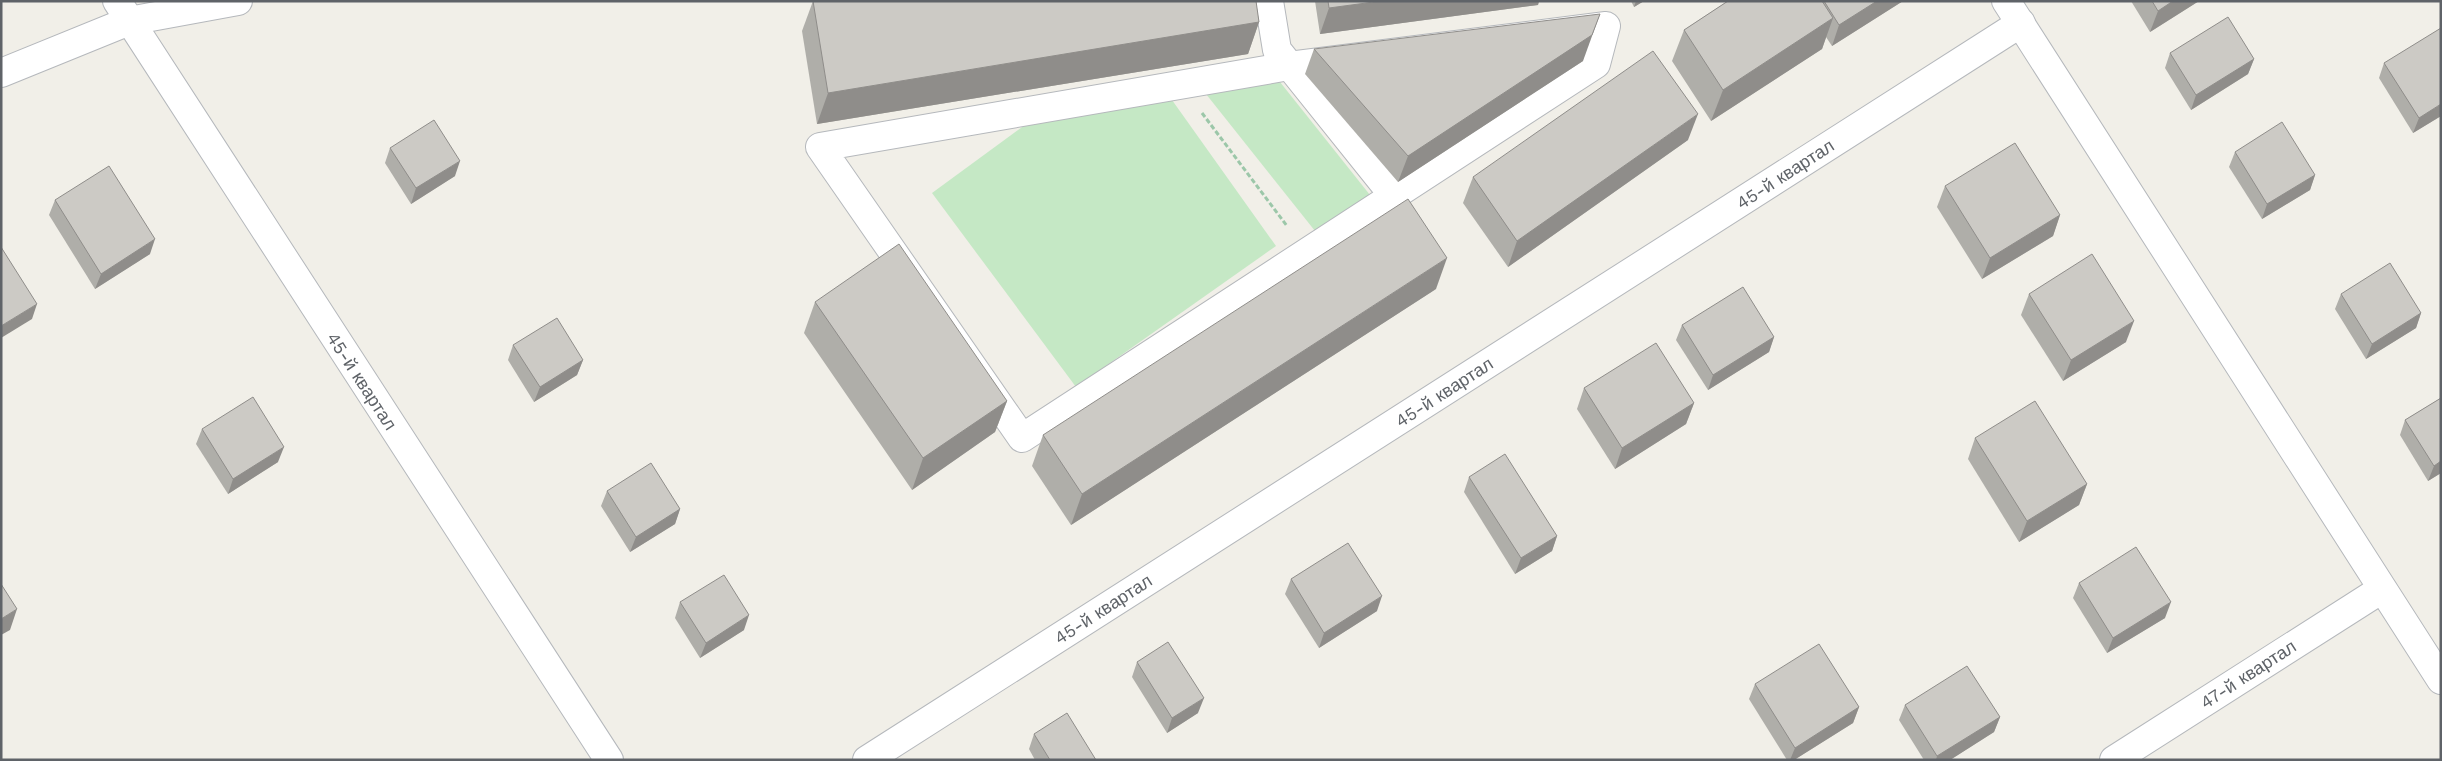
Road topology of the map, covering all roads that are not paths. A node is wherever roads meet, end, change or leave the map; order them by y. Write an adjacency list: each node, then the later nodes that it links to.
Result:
1 (238, 1): 4 (street)
2 (1269, 1): 6 (street)
3 (2006, 1): 5 (street)
4 (123, 11): 7 (street); 11 (street, 45-й квартал)
5 (2021, 23): 9 (street); 12 (street, 45-й квартал)
6 (1289, 66): 8 (street); 8 (street); 8 (street)
7 (1, 73)
8 (1394, 196)
9 (2382, 589): 10 (street); 13 (street, 47-й квартал)
10 (2441, 680)
11 (609, 760)
12 (867, 760)
13 (2114, 760)

